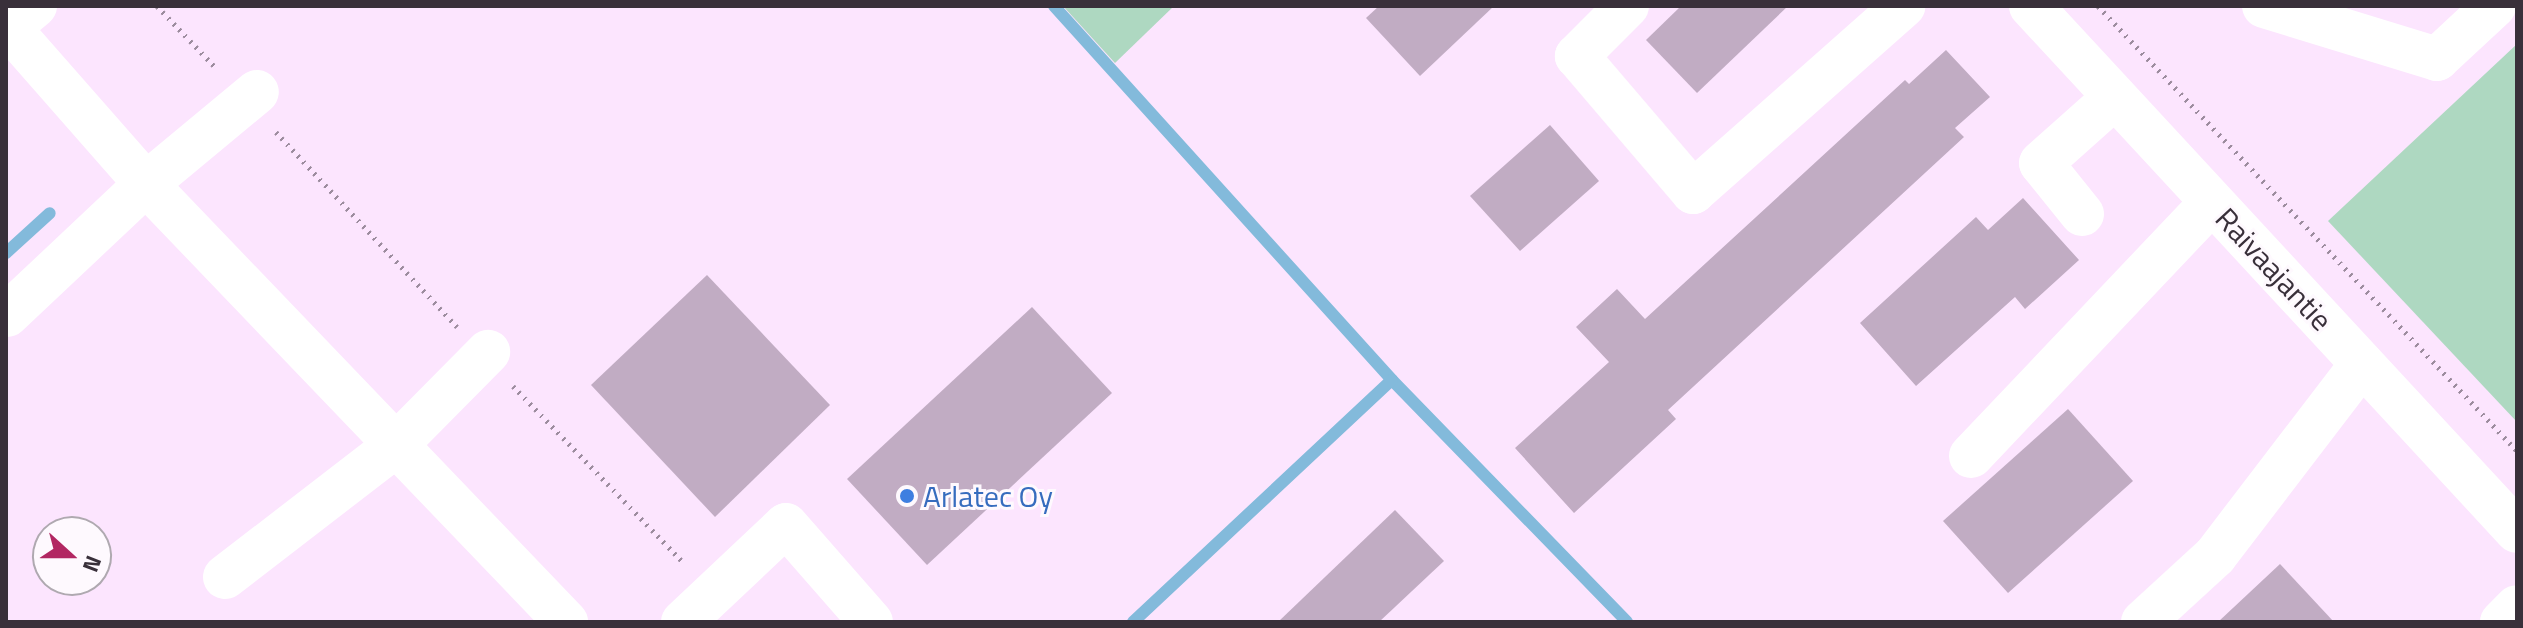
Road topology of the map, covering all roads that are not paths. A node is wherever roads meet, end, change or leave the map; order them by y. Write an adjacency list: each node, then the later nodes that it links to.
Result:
1 (1627, 6): 2 (street)
2 (1903, 6)
3 (2031, 6): 8 (street, Raivaajantie)
4 (2264, 6): 5 (street)
5 (2494, 6)
6 (17, 21): 9 (street)
7 (252, 96): 9 (street)
8 (2115, 97): 10 (street, Raivaajantie); 11 (street)
9 (146, 184): 12 (street); 15 (street)
10 (2212, 202): 14 (street, Raivaajantie); 16 (street)
11 (2082, 214)
12 (7, 315)
13 (484, 352): 15 (street)
14 (2362, 364): 17 (street, Raivaajantie); 23 (street)
15 (394, 447): 18 (street); 21 (street)
16 (1971, 456)
17 (2517, 531)
18 (225, 577)
19 (698, 607): 22 (street)
20 (2517, 607): 24 (street)
21 (566, 622)
22 (871, 622)
23 (2143, 622)
24 (2502, 622)

